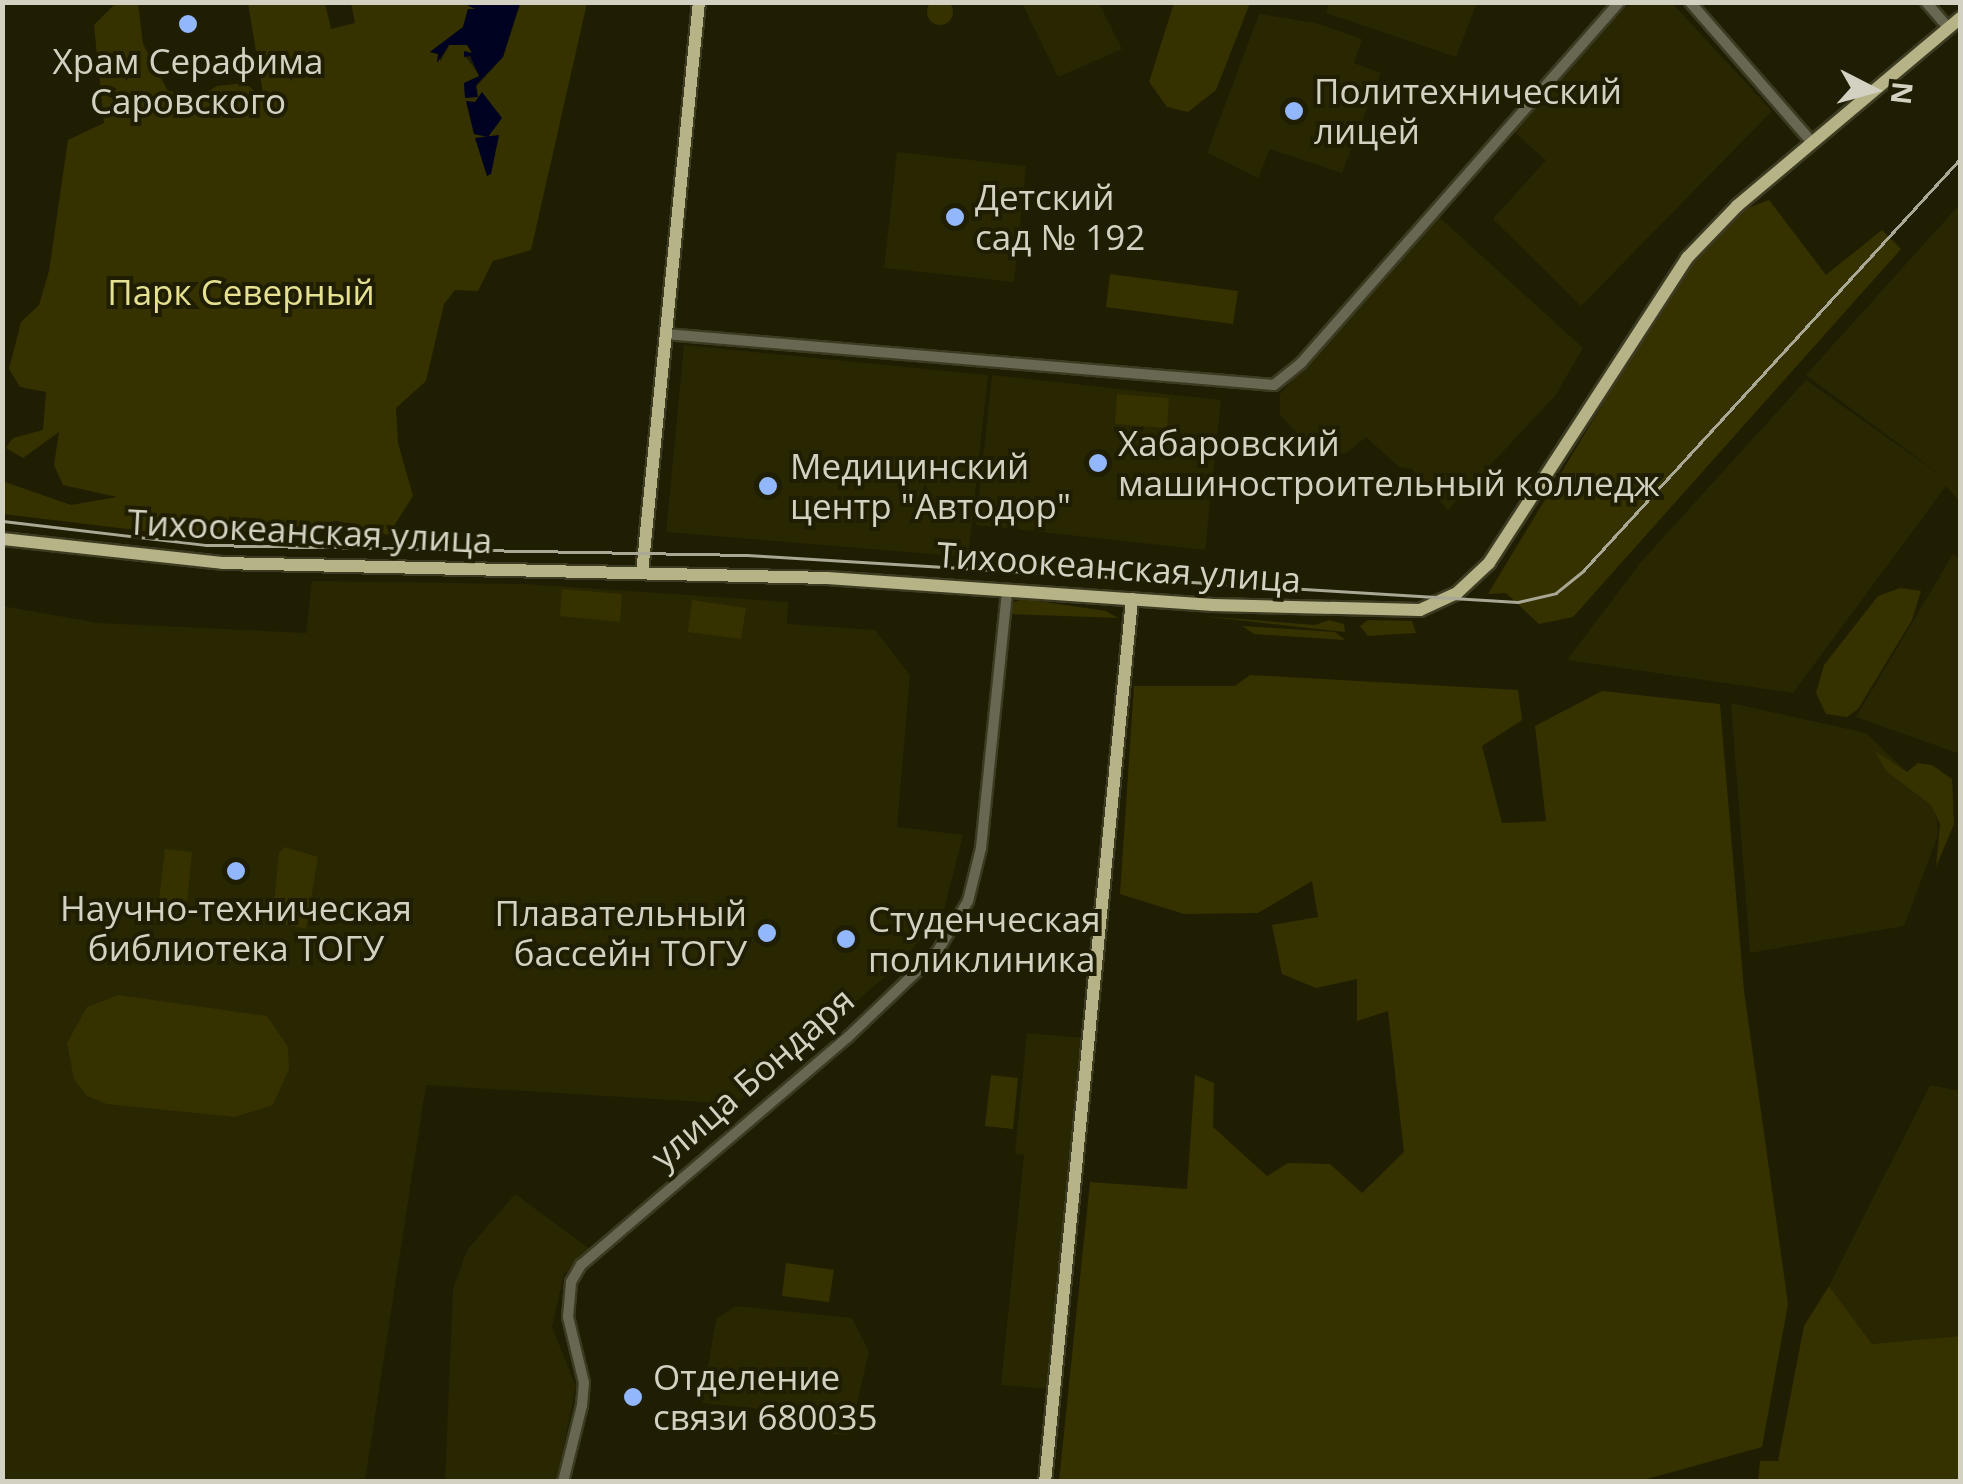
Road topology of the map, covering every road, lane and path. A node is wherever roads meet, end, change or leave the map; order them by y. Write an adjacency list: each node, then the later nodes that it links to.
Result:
1 (699, 2): 8 (main road)
2 (1619, 2): 8 (street)
3 (1690, 2): 7 (street)
4 (1926, 2): 6 (street)
5 (1960, 18): 6 (main road, Тихоокеанская улица)
6 (1946, 26): 7 (main road, Тихоокеанская улица)
7 (1811, 141): 12 (main road, Тихоокеанская улица)
8 (665, 334): 10 (main road)
9 (2, 539): 10 (main road, Тихоокеанская улица)
10 (642, 573): 11 (main road, Тихоокеанская улица)
11 (1007, 590): 12 (main road, Тихоокеанская улица); 13 (street, улица Бондаря)
12 (1132, 599): 14 (main road)
13 (564, 1482)
14 (1045, 1482)

